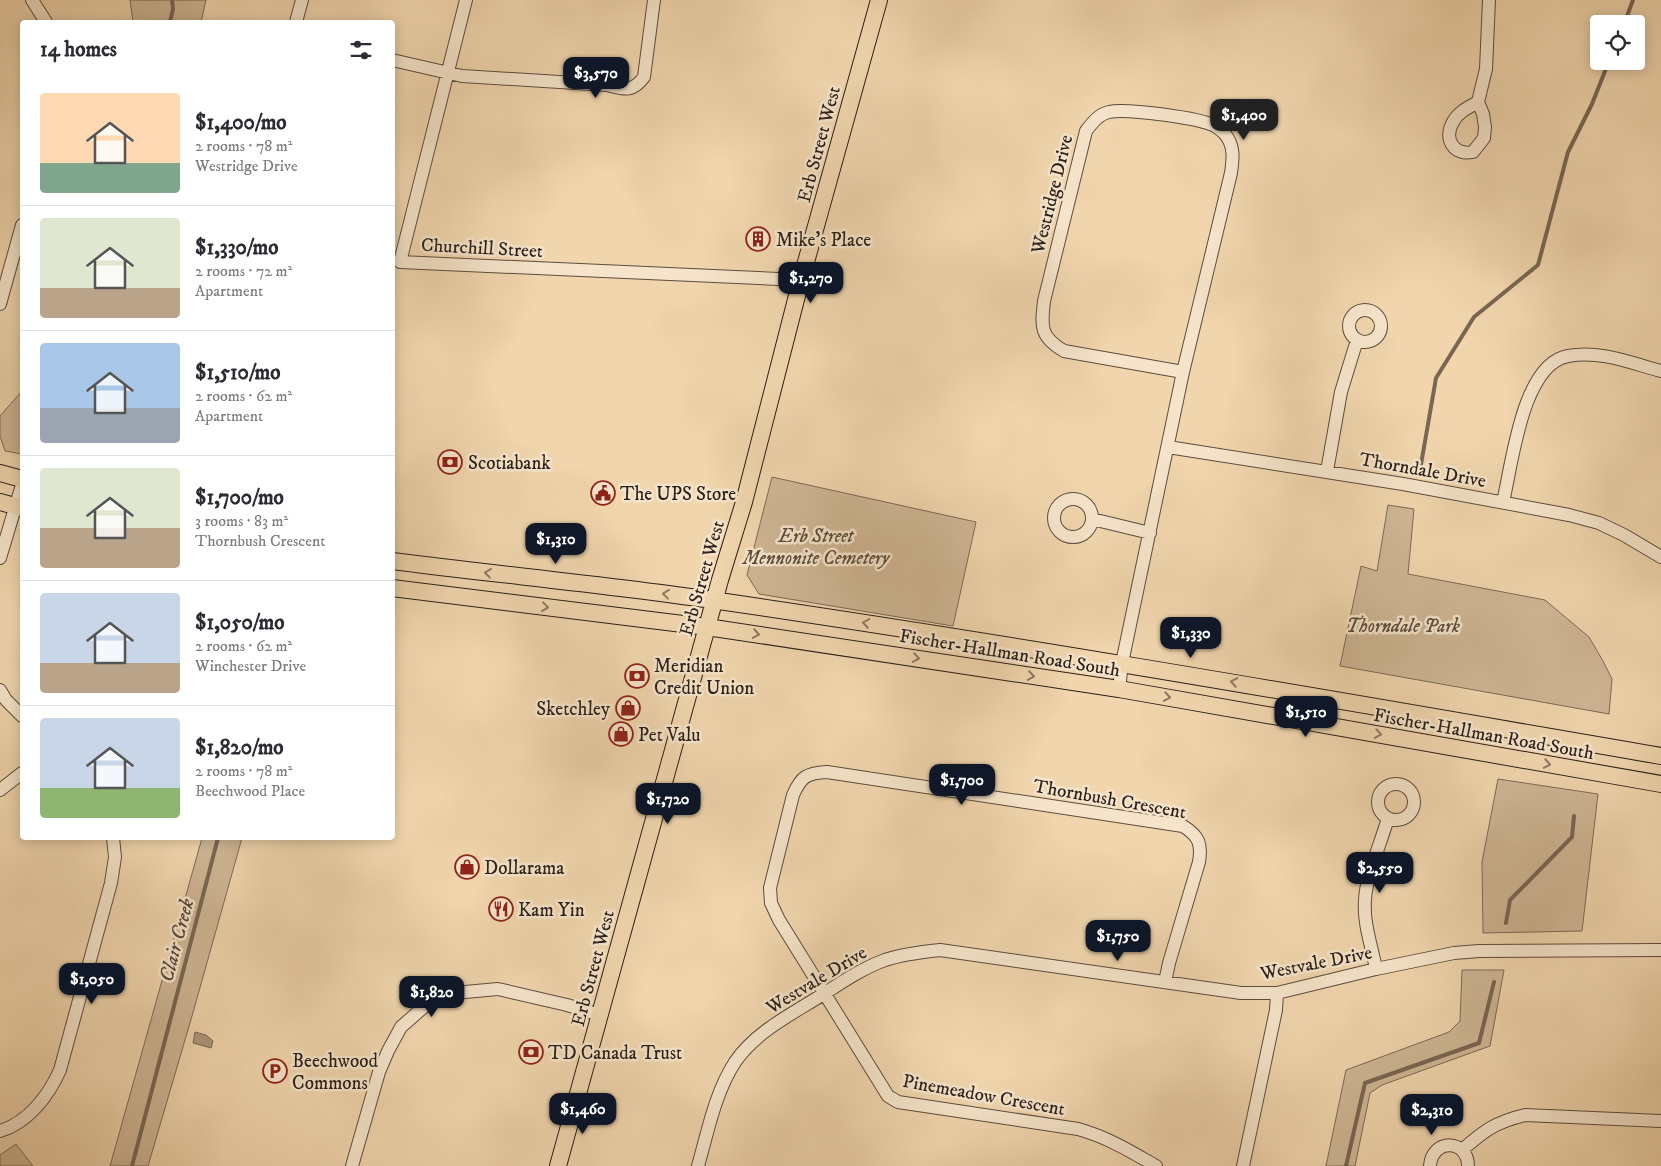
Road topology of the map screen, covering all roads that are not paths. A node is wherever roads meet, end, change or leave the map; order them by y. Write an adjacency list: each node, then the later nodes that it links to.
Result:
1 (32, 0): 7 (street)
2 (302, 0): 8 (street)
3 (466, 0): 10 (street, Churchill Street)
4 (654, 0): 10 (street)
5 (879, 0): 14 (main road, Erb Street West)
6 (1489, 0): 11 (street)
7 (45, 20)
8 (297, 20)
9 (395, 61): 10 (street)
10 (447, 73): 13 (street, Churchill Street)
11 (1478, 102)
12 (20, 231): 15 (street)
13 (396, 262): 14 (street, Churchill Street)
14 (802, 280): 32 (main road, Erb Street West)
15 (0, 304)
16 (1357, 340): 20 (street)
17 (1661, 371): 24 (street)
18 (1183, 372): 18 (street, Westridge Drive); 19 (street, Westridge Drive)
19 (1168, 447): 20 (street, Thorndale Drive); 27 (street, Westridge Drive)
20 (1327, 472): 24 (street, Thorndale Drive)
21 (0, 473): 22 (main road)
22 (20, 478)
23 (20, 489): 25 (street)
24 (1504, 502): 28 (street, Thorndale Drive)
25 (13, 505): 29 (street)
26 (1092, 519): 27 (street)
27 (1150, 533): 34 (street, Westridge Drive)
28 (1661, 557)
29 (0, 558)
30 (395, 561): 32 (main road, Fischer-Hallman Road South, one-way to 30)
31 (395, 588): 33 (main road, Fischer-Hallman Road South, one-way to 33)
32 (715, 600): 33 (main road, Erb Street West); 34 (main road, Fischer-Hallman Road South, one-way to 32)
33 (707, 627): 35 (main road, Fischer-Hallman Road South, one-way to 35); 49 (main road, Erb Street West)
34 (1122, 663): 35 (street, Westridge Drive); 38 (main road, Fischer-Hallman Road South, one-way to 34)
35 (1118, 689): 40 (main road, Fischer-Hallman Road South, one-way to 40)
36 (0, 690): 37 (street)
37 (20, 714)
38 (1661, 756)
39 (20, 775): 41 (street)
40 (1661, 784)
41 (0, 790)
42 (1388, 818): 45 (street)
43 (113, 840): 51 (street)
44 (1661, 950): 45 (street, Westvale Drive)
45 (1376, 969): 48 (street, Westvale Drive)
46 (1165, 982): 47 (street, Westvale Drive); 47 (street, Thornbush Crescent); 48 (street, Westvale Drive)
47 (825, 993): 55 (street, Westvale Drive); 56 (street, Pinemeadow Crescent)
48 (1277, 993): 57 (street)
49 (600, 1015): 53 (street); 54 (main road, Erb Street West)
50 (1661, 1121): 52 (street)
51 (0, 1132)
52 (1462, 1150): 58 (street); 59 (street)
53 (352, 1166)
54 (558, 1166)
55 (698, 1166)
56 (1156, 1166)
57 (1243, 1166)
58 (1430, 1166)
59 (1468, 1166)

